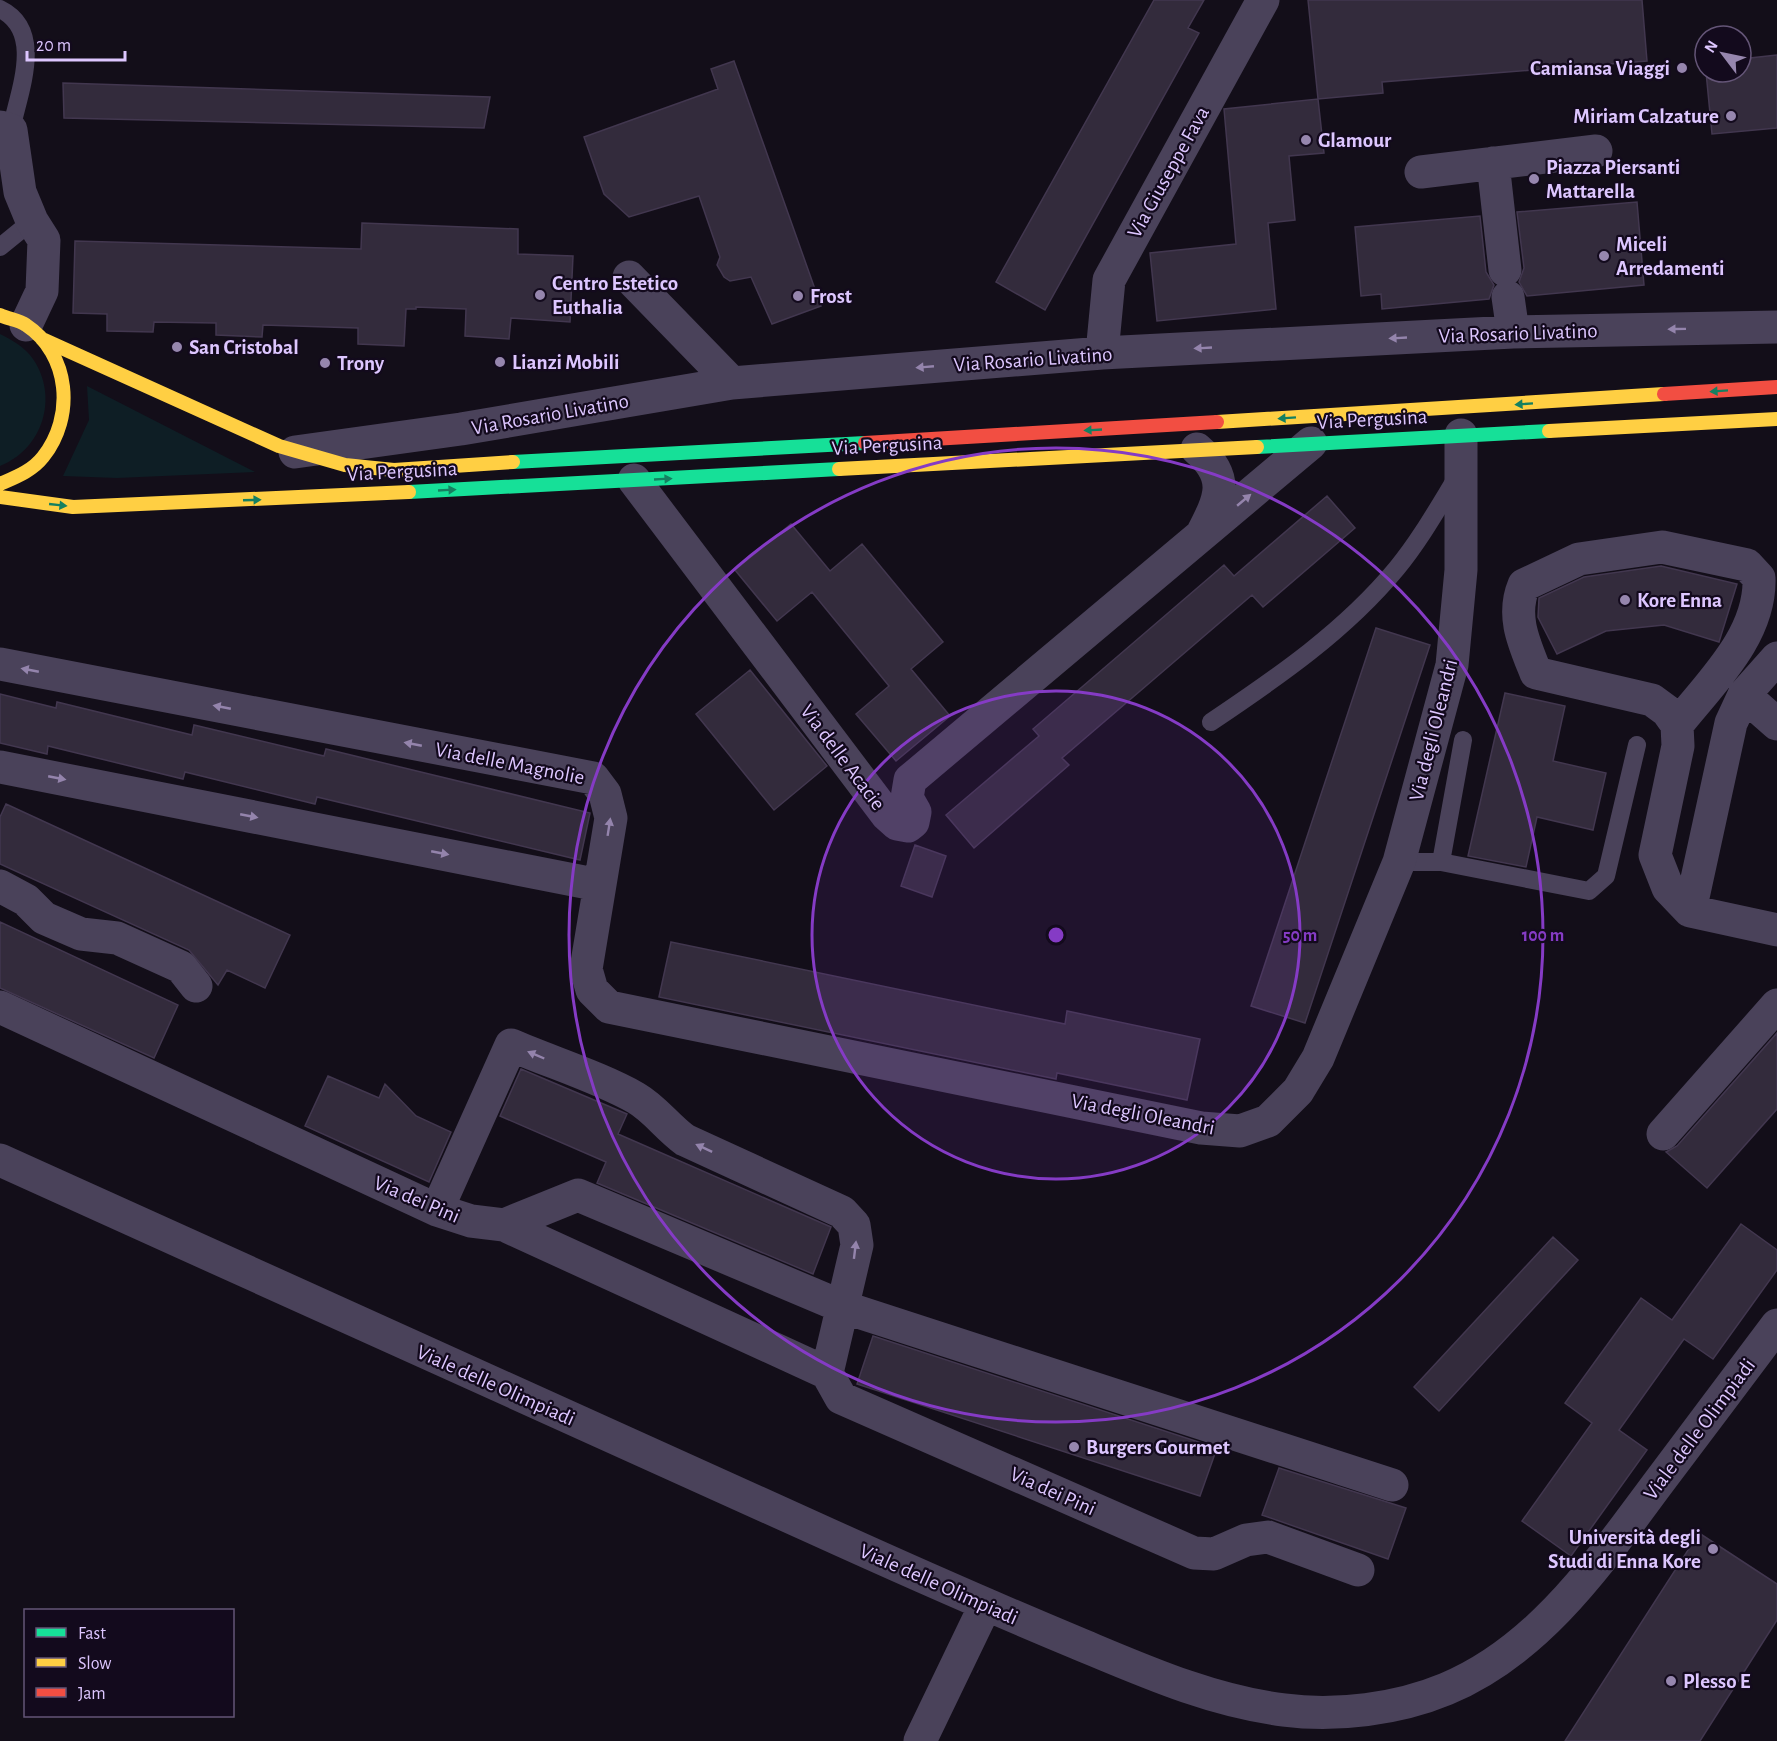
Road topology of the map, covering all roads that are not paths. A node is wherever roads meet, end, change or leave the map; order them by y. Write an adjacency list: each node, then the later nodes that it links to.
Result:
1 (1263, 0): 13 (street, Via Giuseppe Fava)
2 (0, 9): 3 (lane)
3 (6, 128): 7 (street)
4 (1596, 151): 5 (street)
5 (1493, 164): 6 (street); 12 (street)
6 (1421, 172)
7 (32, 221): 8 (lane); 10 (street)
8 (0, 247)
9 (629, 277): 14 (street)
10 (22, 327): 20 (main road, Via Pergusina); 23 (main road)
11 (1777, 327): 12 (street, Via Rosario Livatino, one-way to 12)
12 (1513, 332): 13 (street, Via Rosario Livatino, one-way to 13)
13 (1102, 353): 14 (street, Via Rosario Livatino, one-way to 14)
14 (732, 383): 20 (street, Via Rosario Livatino)
15 (1777, 387): 20 (main road, Via Pergusina, one-way to 20)
16 (1777, 419): 17 (main road, Via Pergusina)
17 (1461, 435): 18 (main road, Via Pergusina); 21 (street, Via degli Oleandri)
18 (1311, 443): 19 (main road, Via Pergusina); 25 (street, one-way to 18)
19 (1197, 449): 22 (main road, Via Pergusina, one-way to 19); 25 (street)
20 (294, 452)
21 (1461, 470): 29 (lane); 35 (street, Via degli Oleandri)
22 (634, 480): 24 (main road, Via Pergusina, one-way to 22); 25 (street, Via delle Acacie)
23 (0, 484)
24 (0, 496)
25 (1200, 538)
26 (1777, 658): 28 (street)
27 (0, 664): 37 (street, Via delle Magnolie, one-way to 27)
28 (1744, 695): 30 (street); 39 (street)
29 (1211, 722)
30 (1777, 724)
31 (1677, 725): 31 (street); 39 (street)
32 (1463, 740): 36 (lane)
33 (1637, 745): 36 (lane)
34 (0, 767): 37 (street, one-way to 37)
35 (1399, 862): 36 (lane); 37 (street, Via degli Oleandri)
36 (1441, 862)
37 (599, 885)
38 (0, 886): 41 (street)
39 (1690, 911): 40 (street)
40 (1777, 930)
41 (196, 986)
42 (1777, 1005): 44 (street)
43 (0, 1007): 46 (street, Via dei Pini)
44 (1663, 1134)
45 (0, 1160): 53 (street, Viale delle Olimpiadi)
46 (437, 1209): 47 (street, Via dei Pini); 48 (street, one-way to 46)
47 (504, 1225): 48 (street, Via dei Pini); 50 (street)
48 (843, 1307): 50 (street); 51 (street, Via dei Pini)
49 (1777, 1325): 53 (street, Viale delle Olimpiadi)
50 (827, 1374): 52 (street, Via dei Pini)
51 (1392, 1485)
52 (1358, 1570)
53 (985, 1606): 54 (street)
54 (920, 1741)

